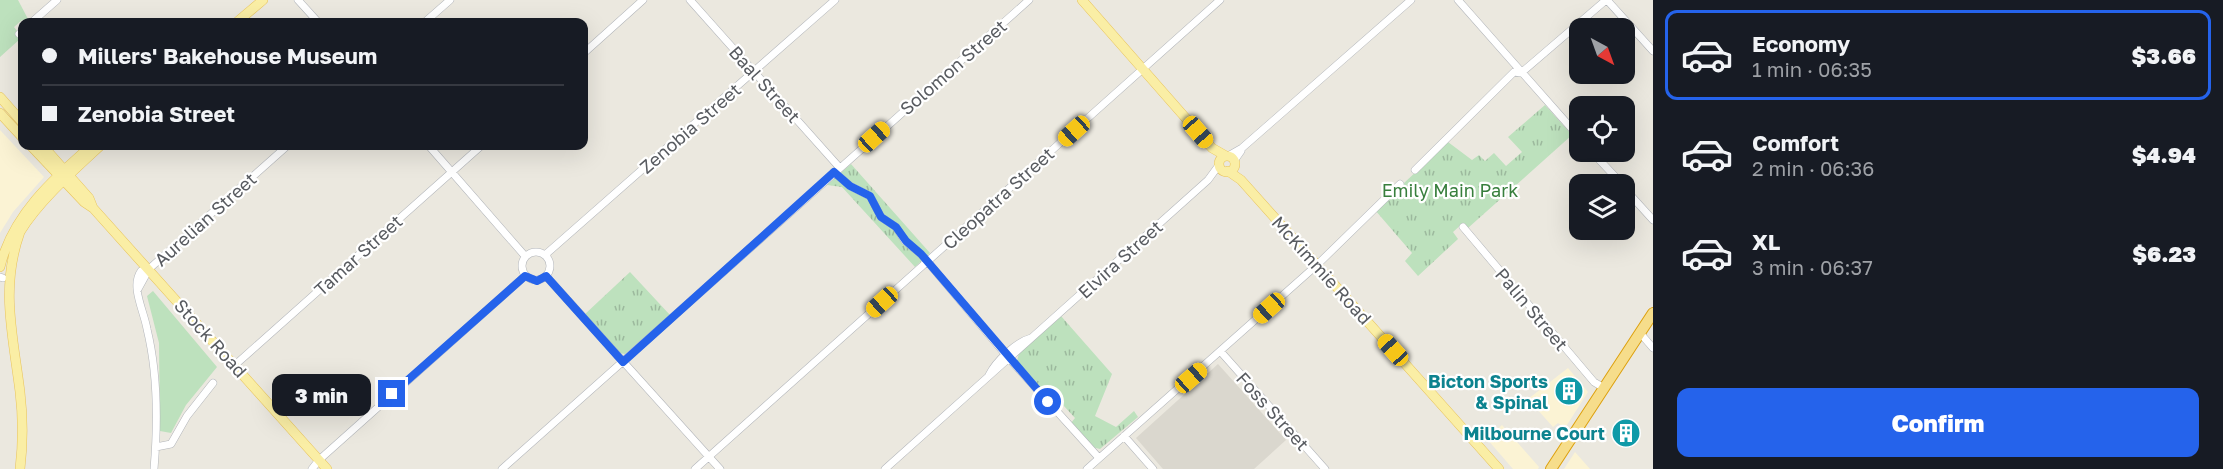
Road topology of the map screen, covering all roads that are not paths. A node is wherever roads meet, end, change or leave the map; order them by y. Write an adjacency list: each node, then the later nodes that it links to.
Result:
1 (57, 0): 15 (street)
2 (255, 0): 16 (main road)
3 (263, 0): 17 (main road)
4 (298, 0): 18 (street)
5 (450, 0): 19 (street)
6 (643, 0): 20 (street)
7 (690, 0): 23 (street, Baal Street)
8 (835, 0): 23 (street, Zenobia Street)
9 (1029, 0): 39 (street, Solomon Street)
10 (1082, 0): 22 (main road)
11 (1220, 0): 22 (street, Cleopatra Street)
12 (1412, 0): 38 (street, Elvira Street)
13 (1458, 0): 24 (street)
14 (1606, 0): 21 (street); 24 (street)
15 (37, 18)
16 (235, 18)
17 (242, 18)
18 (314, 18)
19 (430, 18)
20 (588, 49)
21 (1653, 51)
22 (1143, 69): 38 (main road); 50 (street, Cleopatra Street)
23 (754, 72): 39 (street, Baal Street); 48 (street, Zenobia Street)
24 (1521, 73): 28 (street); 40 (street)
25 (0, 97): 27 (main road)
26 (0, 113): 29 (main road)
27 (18, 117)
28 (1569, 126)
29 (18, 133)
30 (36, 150): 43 (main road, Stock Road)
31 (46, 150): 43 (main road, Stock Road)
32 (88, 150): 43 (main road)
33 (95, 150): 43 (main road)
34 (283, 150): 53 (street, Aurelian Street)
35 (433, 150): 41 (street)
36 (477, 150): 41 (street, Tamar Street)
37 (1601, 162): 42 (street)
38 (1226, 164): 51 (main road, McKimmie Road); 62 (street, Elvira Street)
39 (837, 169): 50 (street, Baal Street); 63 (street, Solomon Street)
40 (1415, 170)
41 (452, 172): 49 (street); 64 (street, Tamar Street)
42 (1612, 174)
43 (65, 176): 52 (main road); 53 (main road, Stock Road); 56 (main road)
44 (1400, 184): 51 (street)
45 (1635, 200): 46 (street)
46 (1653, 220)
47 (1463, 227): 66 (street, Palin Street)
48 (545, 255): 49 (street); 55 (street)
49 (525, 256): 54 (street)
50 (927, 261): 62 (street, Baal Street); 69 (street, Cleopatra Street)
51 (1318, 264): 61 (street); 84 (main road, McKimmie Road)
52 (0, 267)
53 (149, 269): 64 (main road, Stock Road); 68 (street, Aurelian Street)
54 (525, 276): 55 (street); 71 (street)
55 (546, 276): 63 (street)
56 (2, 277): 73 (main road)
57 (1653, 312): 59 (highway)
58 (0, 327): 72 (main road)
59 (1640, 333): 60 (street); 66 (highway)
60 (1653, 348)
61 (1221, 352): 67 (street); 83 (street, Foss Street)
62 (1008, 357): 70 (street, Baal Street); 80 (street, Elvira Street)
63 (623, 362): 69 (street); 77 (street, Solomon Street)
64 (235, 365): 71 (main road, Stock Road)
65 (213, 383): 68 (street)
66 (1604, 388): 85 (highway)
67 (1124, 436): 70 (street); 82 (street)
68 (156, 447): 74 (street)
69 (709, 457): 78 (street, Cleopatra Street); 79 (street)
70 (1099, 458): 81 (street)
71 (319, 460): 75 (street); 76 (main road, Stock Road)
72 (15, 469)
73 (20, 469)
74 (154, 469)
75 (312, 469)
76 (327, 469)
77 (502, 469)
78 (695, 469)
79 (720, 469)
80 (885, 469)
81 (1087, 469)
82 (1153, 469)
83 (1325, 469)
84 (1499, 469)
85 (1551, 469)

